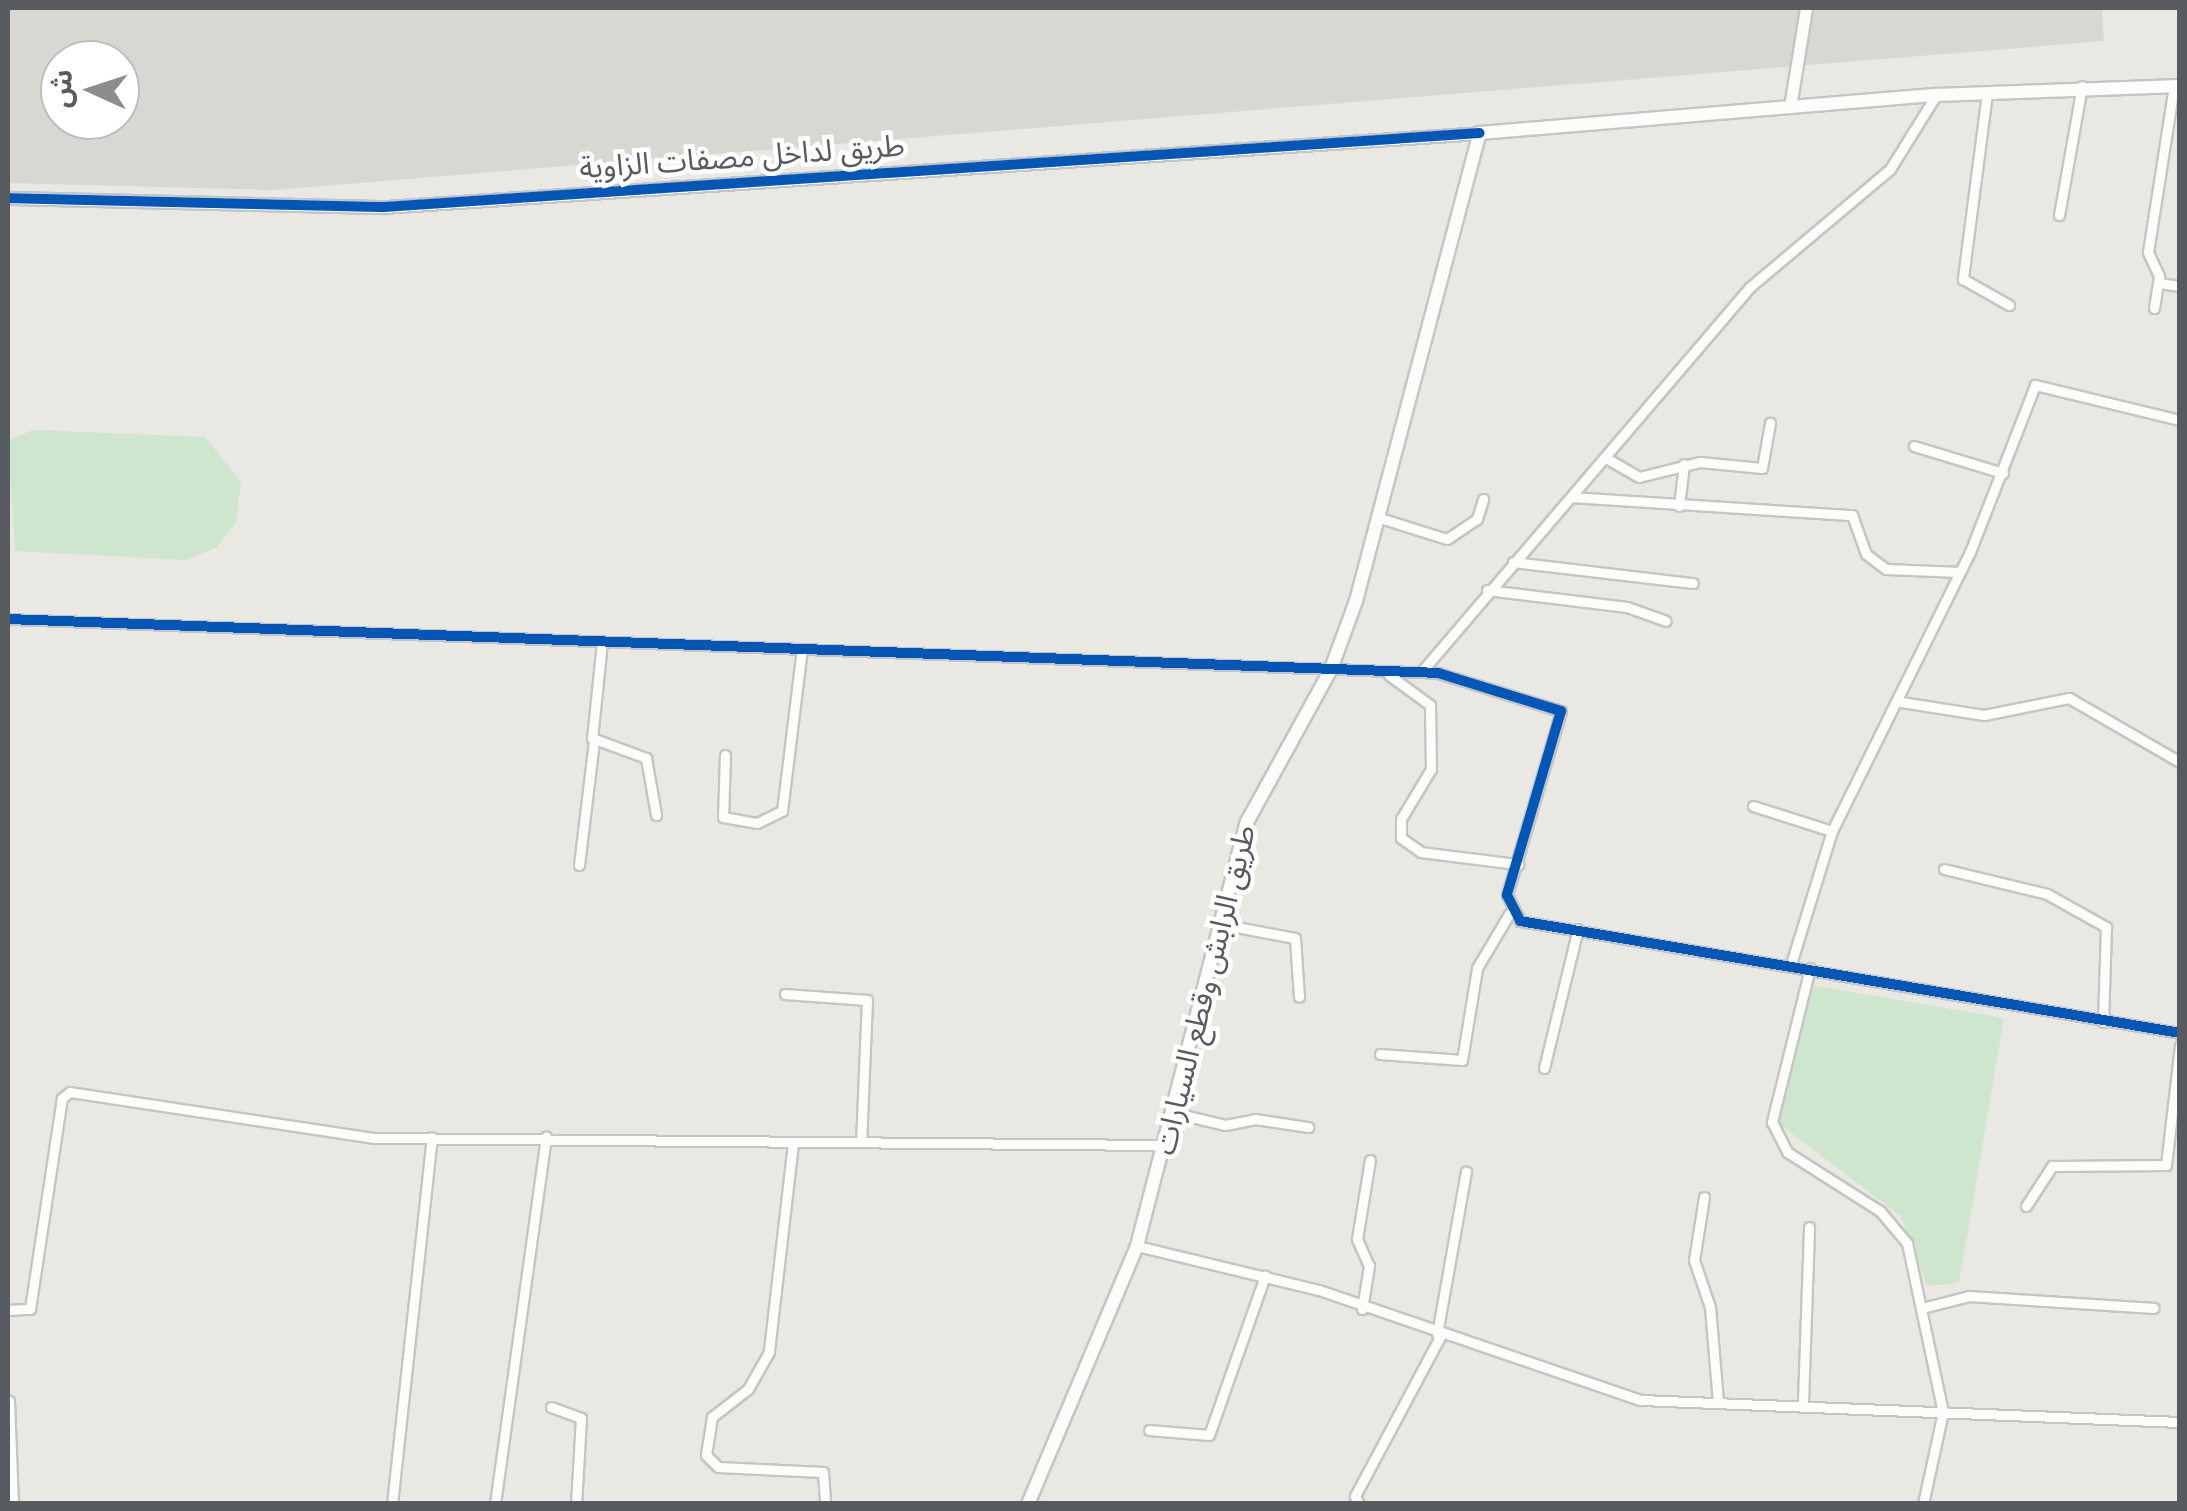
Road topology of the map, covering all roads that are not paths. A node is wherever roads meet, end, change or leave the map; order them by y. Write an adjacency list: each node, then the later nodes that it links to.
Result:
1 (1806, 8): 6 (street)
2 (2082, 86): 3 (main road); 4 (main road); 9 (street)
3 (2177, 86): 10 (street)
4 (1987, 93): 5 (main road); 12 (street)
5 (1936, 95): 6 (main road); 17 (street)
6 (1790, 107): 7 (main road)
7 (1480, 133): 8 (street, طريق لداخل مصفات الزاوية); 23 (main road, طريق الرابش وقطع السيارات)
8 (8, 198)
9 (2058, 215)
10 (2159, 284): 11 (street); 13 (street)
11 (2180, 286)
12 (2009, 305)
13 (2154, 308)
14 (2180, 420): 19 (street)
15 (1770, 423): 18 (street)
16 (1914, 446): 19 (street)
17 (1606, 458): 18 (street); 20 (street)
18 (1684, 464): 22 (street)
19 (2003, 473): 25 (street)
20 (1571, 497): 22 (street); 24 (street)
21 (1483, 499): 23 (street)
22 (1679, 506): 25 (street)
23 (1380, 518): 32 (main road, طريق الرابش وقطع السيارات)
24 (1513, 562): 26 (street); 27 (street)
25 (1960, 572): 35 (street)
26 (1693, 583)
27 (1487, 590): 29 (street); 33 (street)
28 (8, 618): 30 (street)
29 (1666, 621)
30 (602, 642): 31 (street); 36 (street)
31 (802, 650): 32 (street); 37 (street)
32 (1332, 669): 34 (street); 46 (main road, طريق الرابش وقطع السيارات)
33 (1422, 671): 34 (street); 42 (street)
34 (1387, 674): 42 (street)
35 (1901, 702): 38 (street); 41 (street)
36 (594, 741): 40 (street); 43 (street)
37 (725, 754)
38 (2180, 762)
39 (1753, 806): 41 (street)
40 (656, 816)
41 (1832, 832): 48 (street)
42 (1518, 864): 45 (street)
43 (579, 865)
44 (1944, 870): 52 (street)
45 (1509, 914): 47 (street); 55 (street)
46 (1220, 924): 51 (street); 57 (main road, طريق الرابش وقطع السيارات)
47 (1578, 928): 48 (street); 56 (street)
48 (1792, 964): 49 (street)
49 (1810, 968): 52 (street); 71 (street)
50 (785, 994): 61 (street)
51 (1299, 997)
52 (2103, 1022): 53 (street)
53 (2180, 1033)
54 (2180, 1046): 67 (street)
55 (1380, 1054)
56 (1544, 1068)
57 (1175, 1113): 58 (street); 63 (main road, طريق الرابش وقطع السيارات)
58 (1308, 1127)
59 (432, 1137): 60 (street); 74 (street); 84 (street)
60 (546, 1137): 62 (street); 85 (street)
61 (860, 1141): 62 (street); 63 (street)
62 (793, 1143): 87 (street)
63 (1167, 1145): 69 (main road, طريق الرابش وقطع السيارات)
64 (1370, 1160): 73 (street)
65 (1466, 1172): 75 (street)
66 (1704, 1197): 78 (street)
67 (2026, 1206)
68 (1809, 1226): 77 (street)
69 (1137, 1246): 70 (street); 88 (main road, طريق الرابش وقطع السيارات)
70 (1265, 1276): 73 (street); 82 (street)
71 (1926, 1307): 72 (street); 80 (street)
72 (2154, 1308)
73 (1362, 1309): 75 (street)
74 (8, 1310)
75 (1439, 1335): 78 (street); 89 (street)
76 (8, 1401): 83 (street)
77 (1803, 1401): 78 (street); 80 (street)
78 (1718, 1403)
79 (550, 1407): 86 (street)
80 (1943, 1412): 81 (street); 90 (street)
81 (2180, 1422)
82 (1149, 1430)
83 (13, 1504)
84 (392, 1504)
85 (494, 1504)
86 (576, 1504)
87 (825, 1504)
88 (1028, 1504)
89 (1360, 1504)
90 (1923, 1504)

